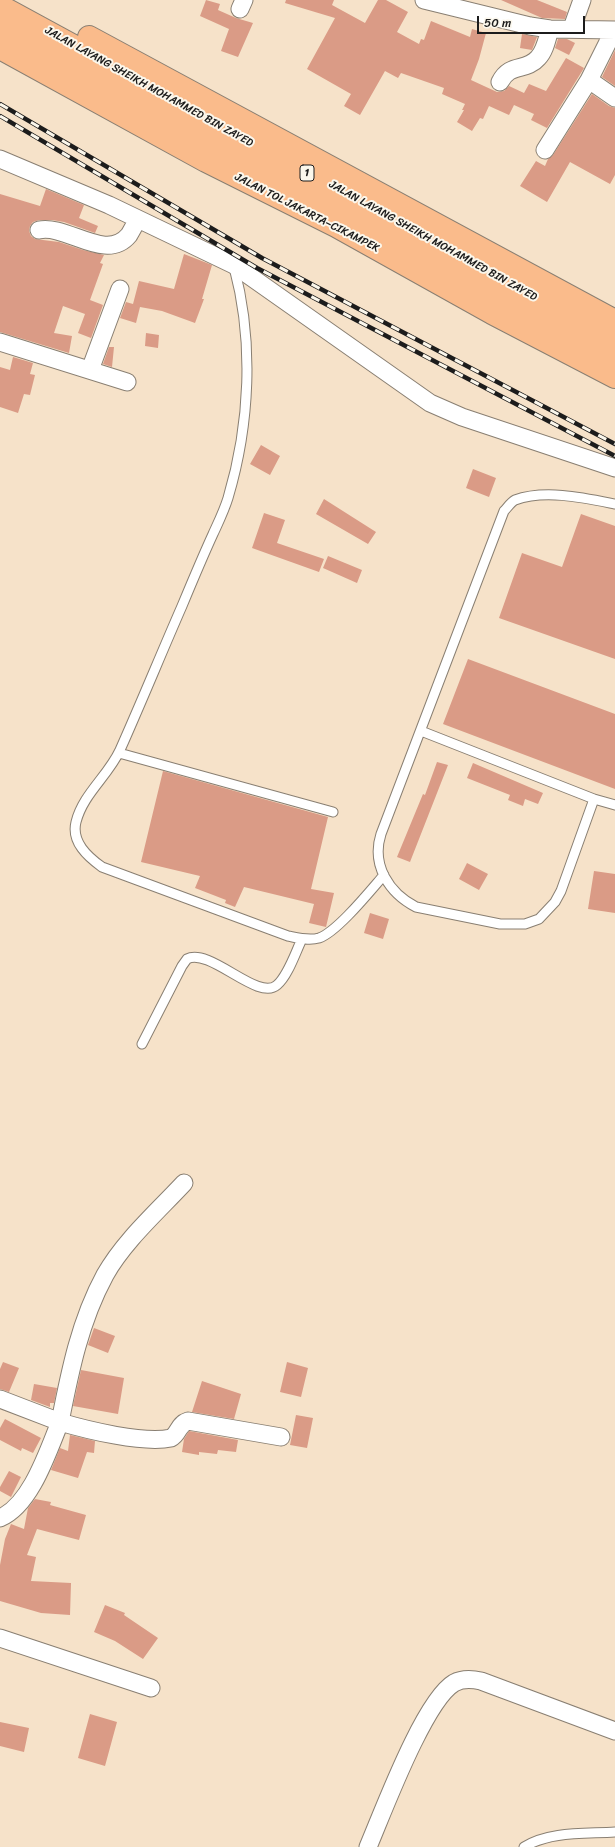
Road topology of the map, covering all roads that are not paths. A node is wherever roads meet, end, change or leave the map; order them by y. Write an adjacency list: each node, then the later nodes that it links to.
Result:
1 (21, 0): 19 (highway, 1)
2 (424, 0): 7 (street)
3 (582, 0): 6 (street)
4 (0, 6): 20 (highway, JALAN LAYANG SHEIKH MOHAMMED BIN ZAYED / 1)
5 (0, 28): 22 (highway, JALAN LAYANG SHEIKH MOHAMMED BIN ZAYED / 1)
6 (572, 28): 7 (street); 8 (street)
7 (550, 29): 11 (street)
8 (615, 30): 10 (street)
9 (0, 48): 24 (highway, JALAN TOL JAKARTA–CIKAMPEK)
10 (589, 80): 12 (street); 13 (street)
11 (500, 82)
12 (615, 98)
13 (545, 150)
14 (0, 159): 15 (street)
15 (138, 219): 16 (street); 17 (street)
16 (39, 230)
17 (234, 265): 26 (street); 29 (lane)
18 (120, 289): 23 (street)
19 (615, 321)
20 (615, 337)
21 (0, 342): 23 (street)
22 (615, 356)
23 (90, 370): 25 (street)
24 (615, 377)
25 (127, 382)
26 (615, 468)
27 (615, 504): 28 (lane)
28 (421, 731): 30 (lane); 33 (lane)
29 (119, 753): 32 (lane); 34 (lane)
30 (594, 798): 31 (lane); 33 (lane)
31 (615, 805)
32 (333, 812)
33 (384, 876): 34 (lane)
34 (302, 939): 35 (lane)
35 (142, 1044)
36 (184, 1183): 38 (street)
37 (0, 1399): 38 (street)
38 (60, 1422): 39 (street); 40 (street)
39 (281, 1437)
40 (0, 1518)
41 (0, 1638): 42 (street)
42 (151, 1688)
43 (615, 1731): 45 (street)
44 (615, 1832): 46 (lane)
45 (368, 1847)
46 (524, 1847)

